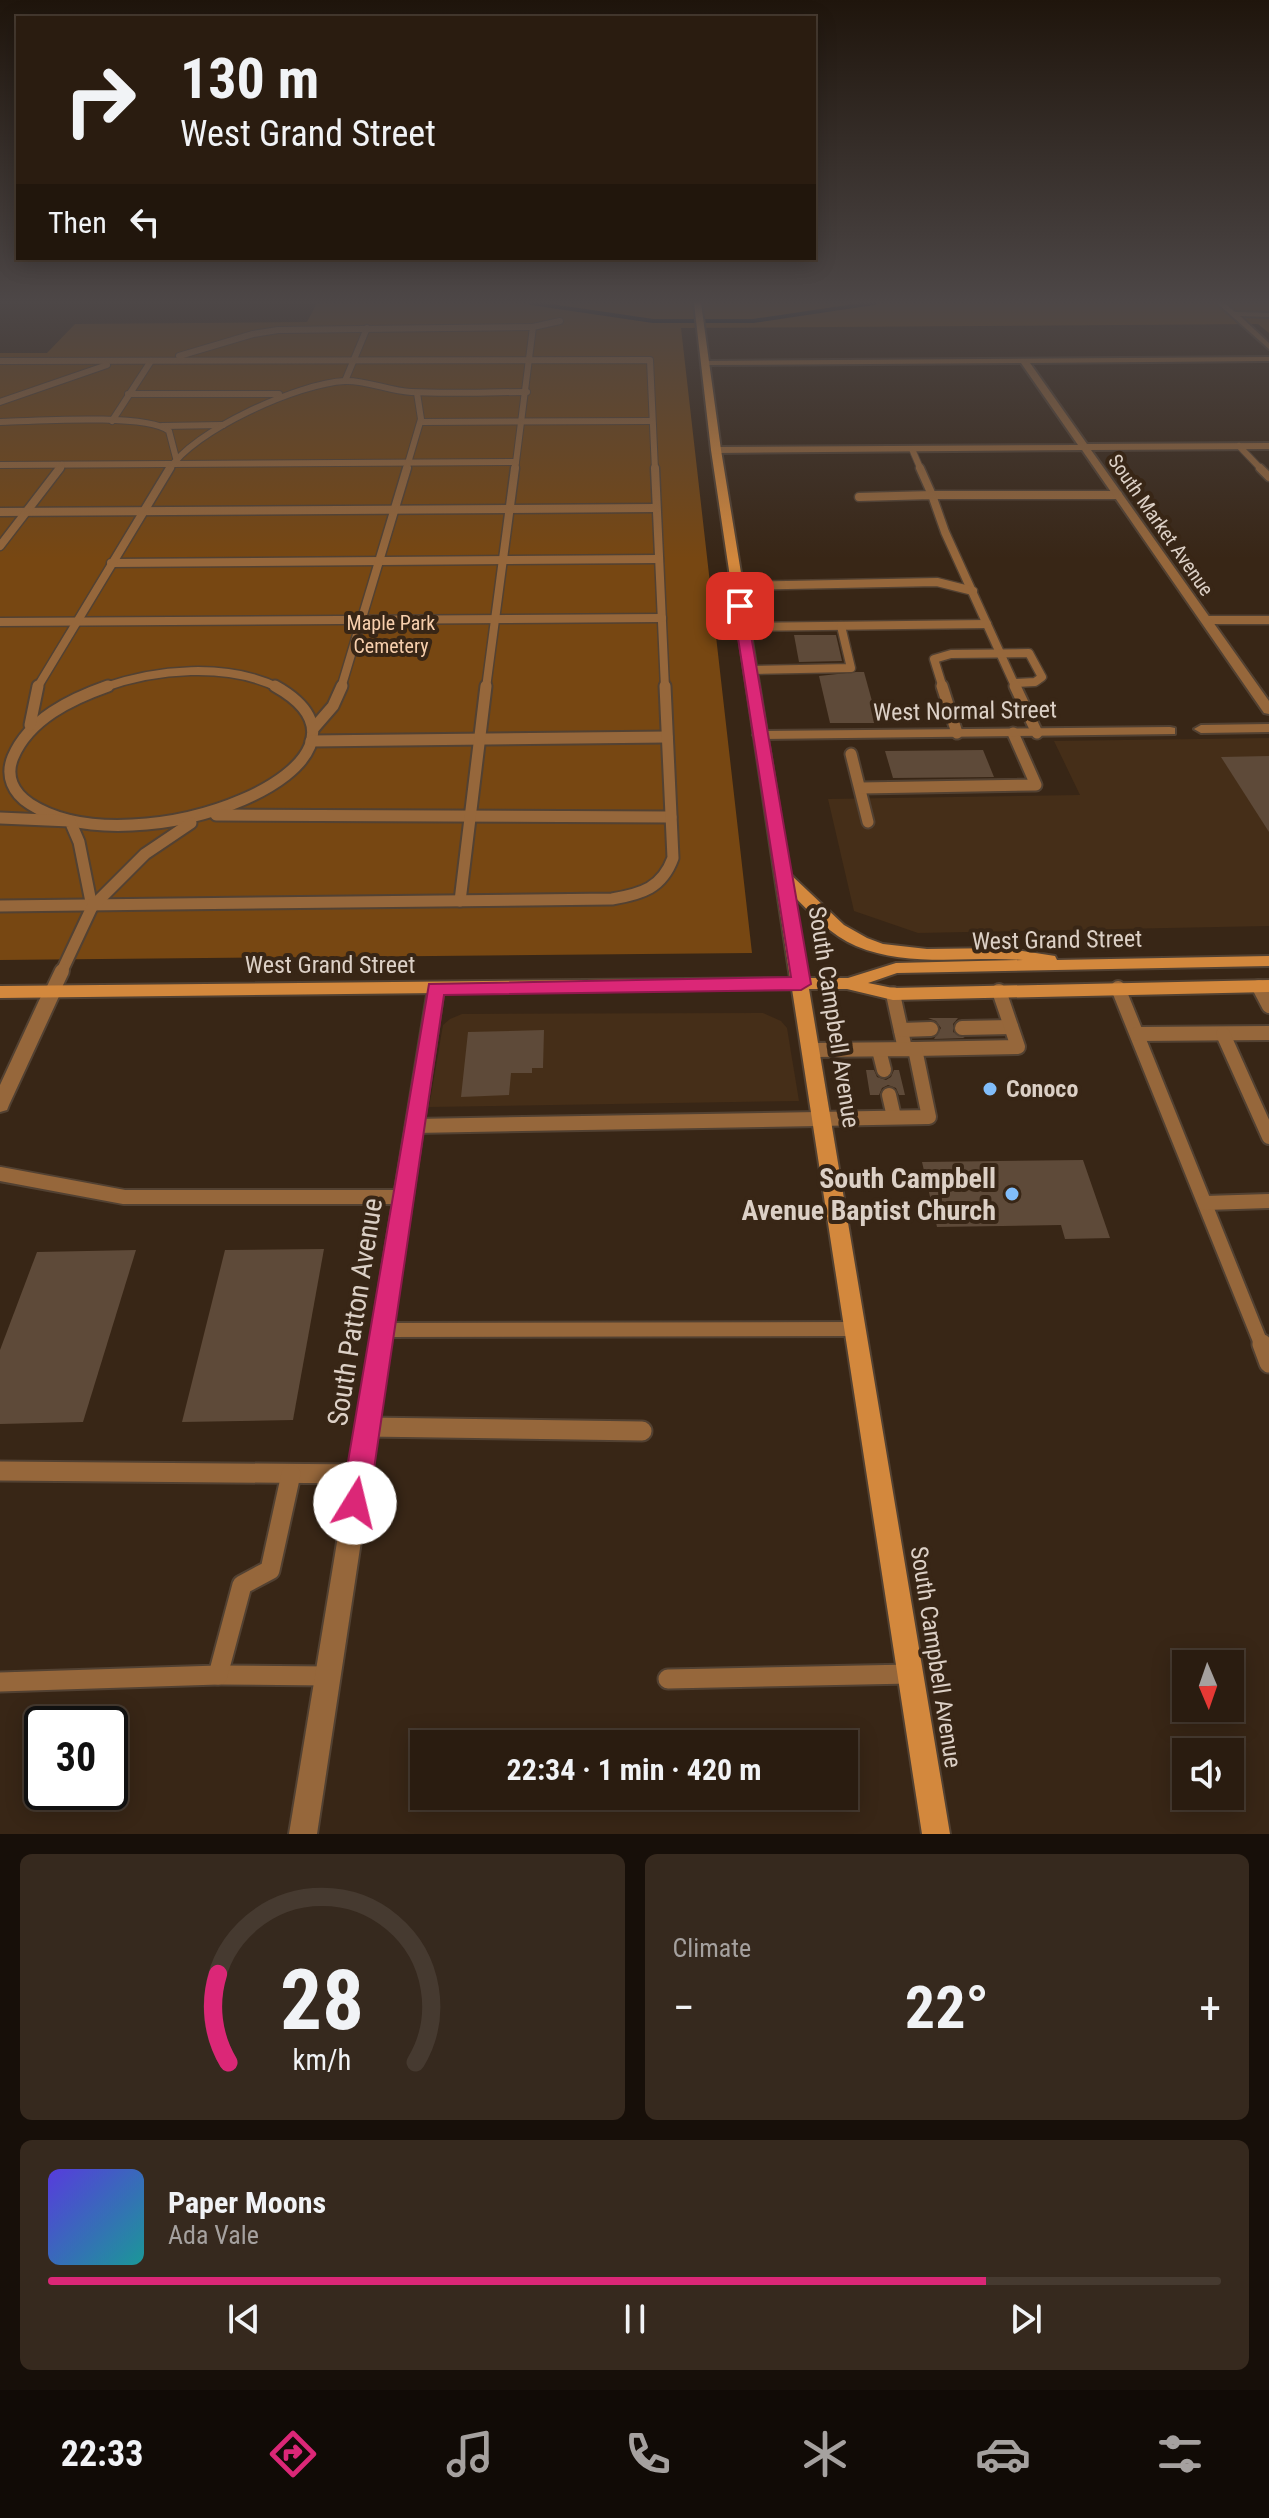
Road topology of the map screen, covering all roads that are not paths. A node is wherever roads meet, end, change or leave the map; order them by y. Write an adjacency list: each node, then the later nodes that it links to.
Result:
1 (41, 389): 13 (lane)
2 (133, 389): 11 (lane)
3 (311, 389): 12 (lane)
4 (391, 389): 10 (lane)
5 (527, 389): 9 (lane)
6 (651, 389): 15 (lane)
7 (709, 389): 25 (main road, South Campbell Avenue)
8 (1043, 389): 23 (street, South Market Avenue)
9 (527, 392): 10 (lane); 18 (lane)
10 (417, 393): 17 (lane)
11 (128, 394): 12 (lane); 14 (lane)
12 (287, 394): 19 (lane)
13 (0, 402)
14 (112, 421): 16 (lane); 20 (lane)
15 (652, 421): 18 (lane); 35 (lane)
16 (0, 422)
17 (421, 422): 18 (lane); 28 (lane)
18 (522, 422): 27 (lane)
19 (223, 425): 20 (lane); 26 (lane)
20 (162, 426): 26 (lane)
21 (1239, 446): 22 (street); 23 (street); 31 (lane)
22 (1269, 446)
23 (1084, 447): 24 (street); 33 (street, South Market Avenue)
24 (912, 449): 25 (street); 32 (lane)
25 (716, 450): 46 (main road, South Campbell Avenue)
26 (174, 461): 28 (lane); 30 (lane); 38 (lane)
27 (516, 462): 28 (lane); 36 (lane)
28 (409, 463): 37 (lane)
29 (0, 465): 30 (lane)
30 (62, 465): 40 (lane)
31 (1269, 477)
32 (932, 495): 33 (lane); 34 (lane); 47 (lane)
33 (1118, 495): 51 (street, South Market Avenue)
34 (859, 497)
35 (656, 508): 36 (lane); 42 (lane)
36 (510, 509): 37 (lane); 43 (lane)
37 (395, 510): 38 (lane); 44 (lane)
38 (143, 511): 40 (lane); 45 (lane)
39 (0, 512): 40 (lane)
40 (27, 512): 41 (lane)
41 (0, 546)
42 (659, 559): 43 (lane); 48 (lane)
43 (502, 560): 44 (lane); 50 (lane)
44 (381, 561): 45 (lane); 49 (lane)
45 (111, 563): 53 (lane)
46 (736, 586): 47 (lane); 57 (main road, South Campbell Avenue)
47 (973, 591): 55 (lane)
48 (662, 618): 50 (lane); 71 (lane)
49 (364, 620): 50 (lane); 53 (lane); 69 (lane)
50 (495, 620): 72 (lane)
51 (1206, 620): 52 (lane); 61 (street, South Market Avenue)
52 (1269, 620)
53 (75, 621): 54 (lane); 62 (lane)
54 (0, 622)
55 (987, 624): 56 (lane); 58 (lane)
56 (841, 626): 57 (lane); 59 (lane)
57 (743, 627): 59 (main road, South Campbell Avenue)
58 (1000, 653): 60 (lane); 60 (lane); 66 (lane)
59 (750, 670): 70 (main road, South Campbell Avenue)
60 (1015, 683): 68 (lane)
61 (1269, 710)
62 (30, 725): 69 (lane); 74 (lane)
63 (1269, 728): 64 (street)
64 (1201, 729)
65 (1170, 731): 68 (street, West Normal Street)
66 (957, 733): 67 (street, West Normal Street); 70 (street, West Normal Street)
67 (1013, 733): 68 (street, West Normal Street); 76 (lane)
68 (1037, 733)
69 (312, 735): 72 (lane); 77 (lane)
70 (760, 735): 83 (main road, South Campbell Avenue)
71 (667, 737): 72 (lane); 79 (lane)
72 (480, 739): 78 (lane)
73 (0, 744): 74 (lane)
74 (14, 744): 81 (lane)
75 (851, 754): 76 (lane)
76 (861, 788): 82 (lane)
77 (205, 815): 78 (lane); 81 (lane); 86 (lane)
78 (471, 816): 79 (lane); 84 (lane)
79 (671, 817): 84 (lane)
80 (0, 818): 81 (lane)
81 (70, 821): 86 (lane)
82 (868, 822)
83 (782, 875): 88 (main road); 90 (main road, South Campbell Avenue)
84 (460, 901): 86 (lane)
85 (0, 906): 86 (lane)
86 (92, 907): 96 (lane)
87 (1269, 961): 88 (main road, West Grand Street)
88 (1062, 964): 89 (main road, West Grand Street)
89 (847, 983): 90 (main road, West Grand Street); 97 (main road, West Grand Street)
90 (801, 984): 93 (main road, West Grand Street); 107 (main road, South Campbell Avenue)
91 (1264, 986): 92 (main road, West Grand Street); 98 (lane)
92 (1118, 988): 94 (main road, West Grand Street); 104 (lane)
93 (436, 989): 96 (main road, West Grand Street); 114 (street, South Patton Avenue)
94 (999, 991): 97 (main road, West Grand Street); 99 (lane)
95 (0, 992): 96 (main road, West Grand Street)
96 (52, 992): 111 (street)
97 (893, 994): 102 (lane)
98 (1269, 1006)
99 (1011, 1027): 100 (lane); 106 (lane)
100 (962, 1028)
101 (931, 1029): 102 (lane)
102 (901, 1030): 106 (lane)
103 (1269, 1033): 105 (lane)
104 (1137, 1034): 105 (lane); 119 (lane)
105 (1223, 1034): 115 (lane)
106 (910, 1049): 108 (lane); 112 (lane)
107 (812, 1050): 108 (lane); 113 (main road, South Campbell Avenue)
108 (879, 1050): 109 (lane)
109 (884, 1070)
110 (889, 1095): 112 (lane)
111 (0, 1105)
112 (894, 1117): 113 (lane)
113 (822, 1118): 114 (lane); 120 (main road, South Campbell Avenue)
114 (414, 1126): 117 (street, South Patton Avenue)
115 (1269, 1137)
116 (0, 1174): 117 (lane)
117 (403, 1197): 121 (street, South Patton Avenue)
118 (1269, 1201): 119 (lane)
119 (1205, 1203): 122 (lane)
120 (856, 1329): 121 (lane); 128 (main road, South Campbell Avenue)
121 (383, 1330): 123 (street, South Patton Avenue)
122 (1269, 1363)
123 (367, 1427): 124 (lane); 127 (street, South Patton Avenue)
124 (642, 1431)
125 (0, 1471): 126 (lane)
126 (291, 1474): 127 (lane); 129 (lane)
127 (359, 1474): 130 (street, South Patton Avenue)
128 (911, 1674): 131 (lane); 134 (main road, South Campbell Avenue)
129 (218, 1675): 130 (lane); 132 (lane)
130 (327, 1676): 133 (street, South Patton Avenue)
131 (668, 1679)
132 (0, 1682)
133 (303, 1834)
134 (936, 1834)

